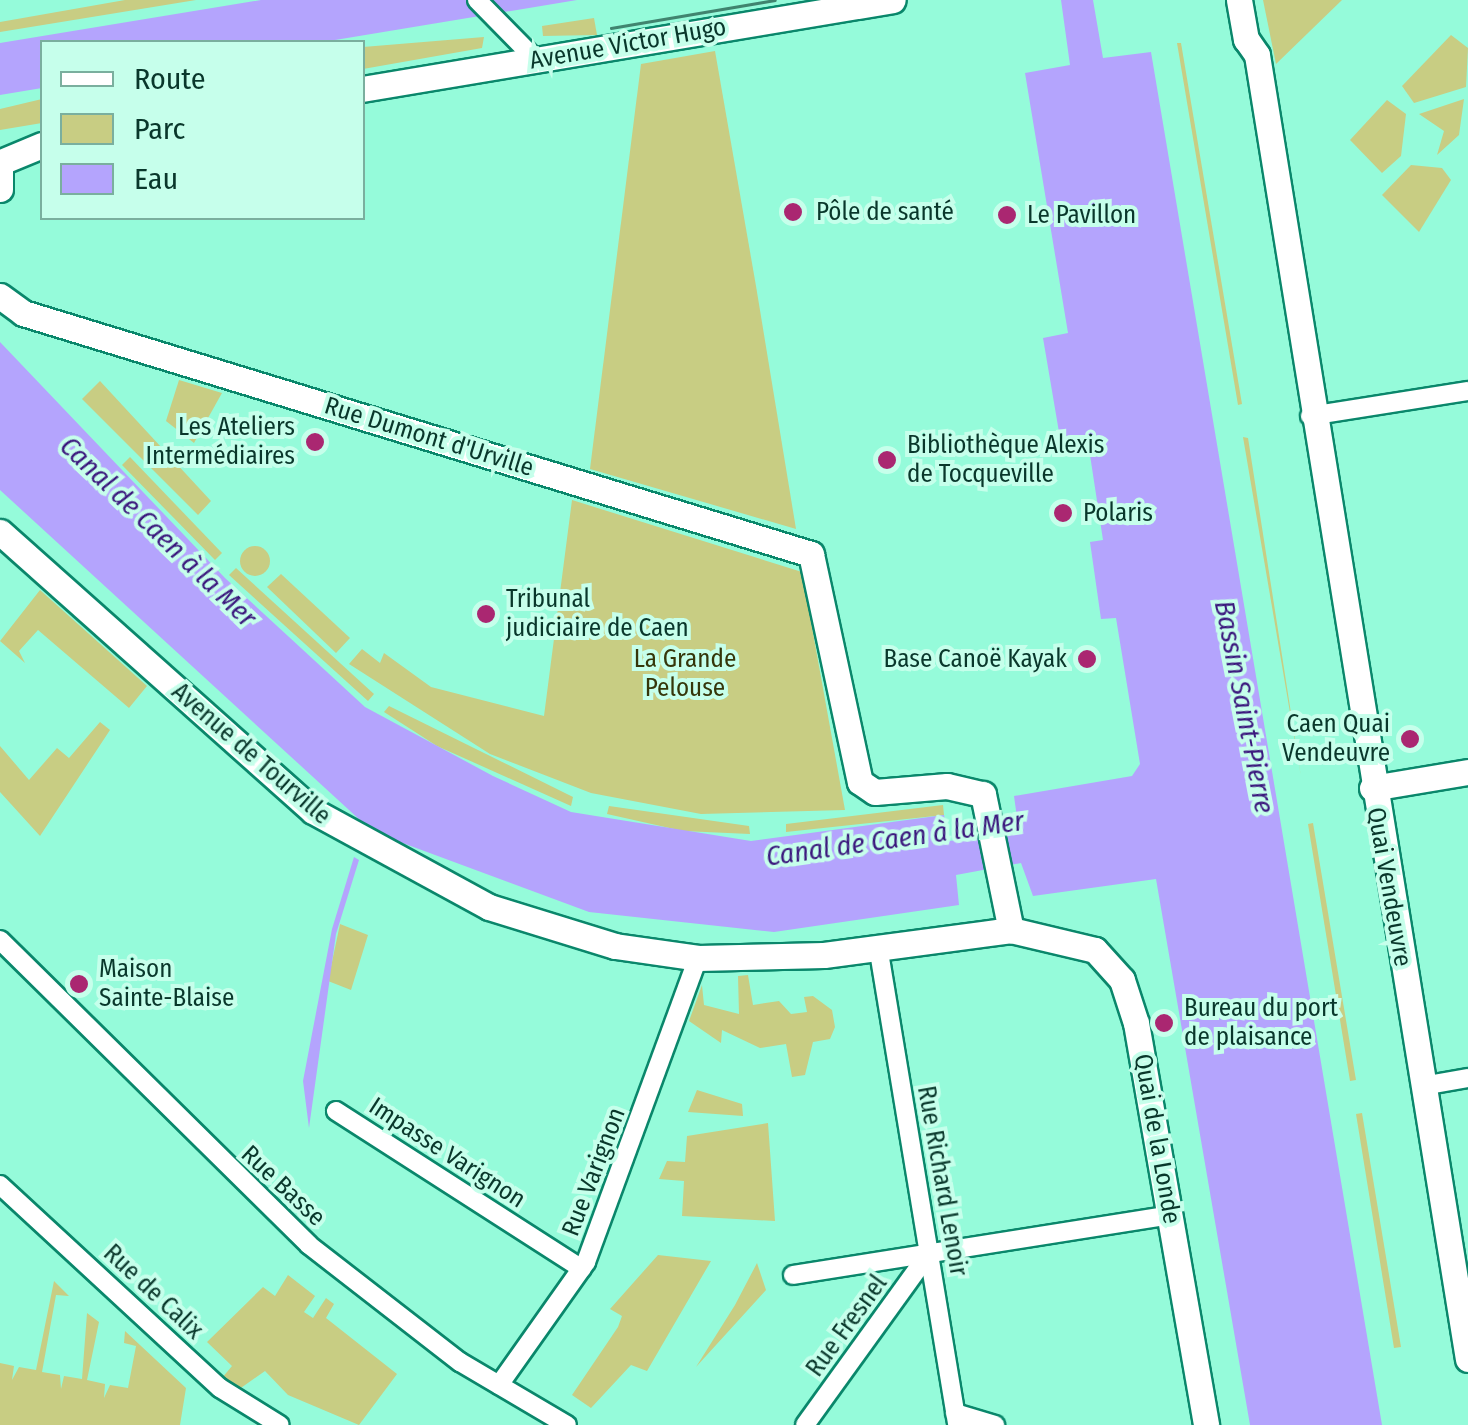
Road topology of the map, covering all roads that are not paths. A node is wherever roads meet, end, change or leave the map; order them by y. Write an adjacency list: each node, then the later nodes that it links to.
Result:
1 (477, 0): 4 (street)
2 (893, 0): 4 (street, Avenue Victor Hugo)
3 (1238, 0): 11 (street, Quai Vendeuvre)
4 (536, 60): 5 (street, Avenue Victor Hugo)
5 (365, 88)
6 (40, 146): 7 (street)
7 (0, 162): 8 (street)
8 (0, 188)
9 (0, 296): 15 (street, Rue Dumont d'Urville)
10 (1468, 391): 11 (street)
11 (1310, 416): 14 (street, Quai Vendeuvre)
12 (0, 532): 18 (street, Avenue de Tourville)
13 (1468, 772): 14 (street)
14 (1372, 788): 20 (street, Quai Vendeuvre)
15 (1011, 930): 17 (street, Avenue de Tourville); 23 (street, Quai de la Londe)
16 (0, 940): 28 (street, Rue Basse)
17 (878, 946): 18 (street, Avenue de Tourville); 24 (street, Rue Richard Lenoir)
18 (698, 958): 25 (street, Rue Varignon)
19 (1468, 1078): 20 (street)
20 (1422, 1086): 27 (street, Quai Vendeuvre)
21 (336, 1110): 25 (street, Impasse Varignon)
22 (0, 1185): 30 (street, Rue de Calix)
23 (1171, 1215): 24 (street); 34 (street, Quai de la Londe)
24 (927, 1256): 26 (street); 29 (street, Rue Richard Lenoir); 32 (street, Rue Fresnel)
25 (582, 1269): 28 (street, Rue Varignon)
26 (793, 1275)
27 (1468, 1353)
28 (500, 1386): 31 (street, Rue Basse)
29 (956, 1419): 33 (street)
30 (280, 1425)
31 (567, 1425)
32 (806, 1425)
33 (995, 1425)
34 (1206, 1425)

